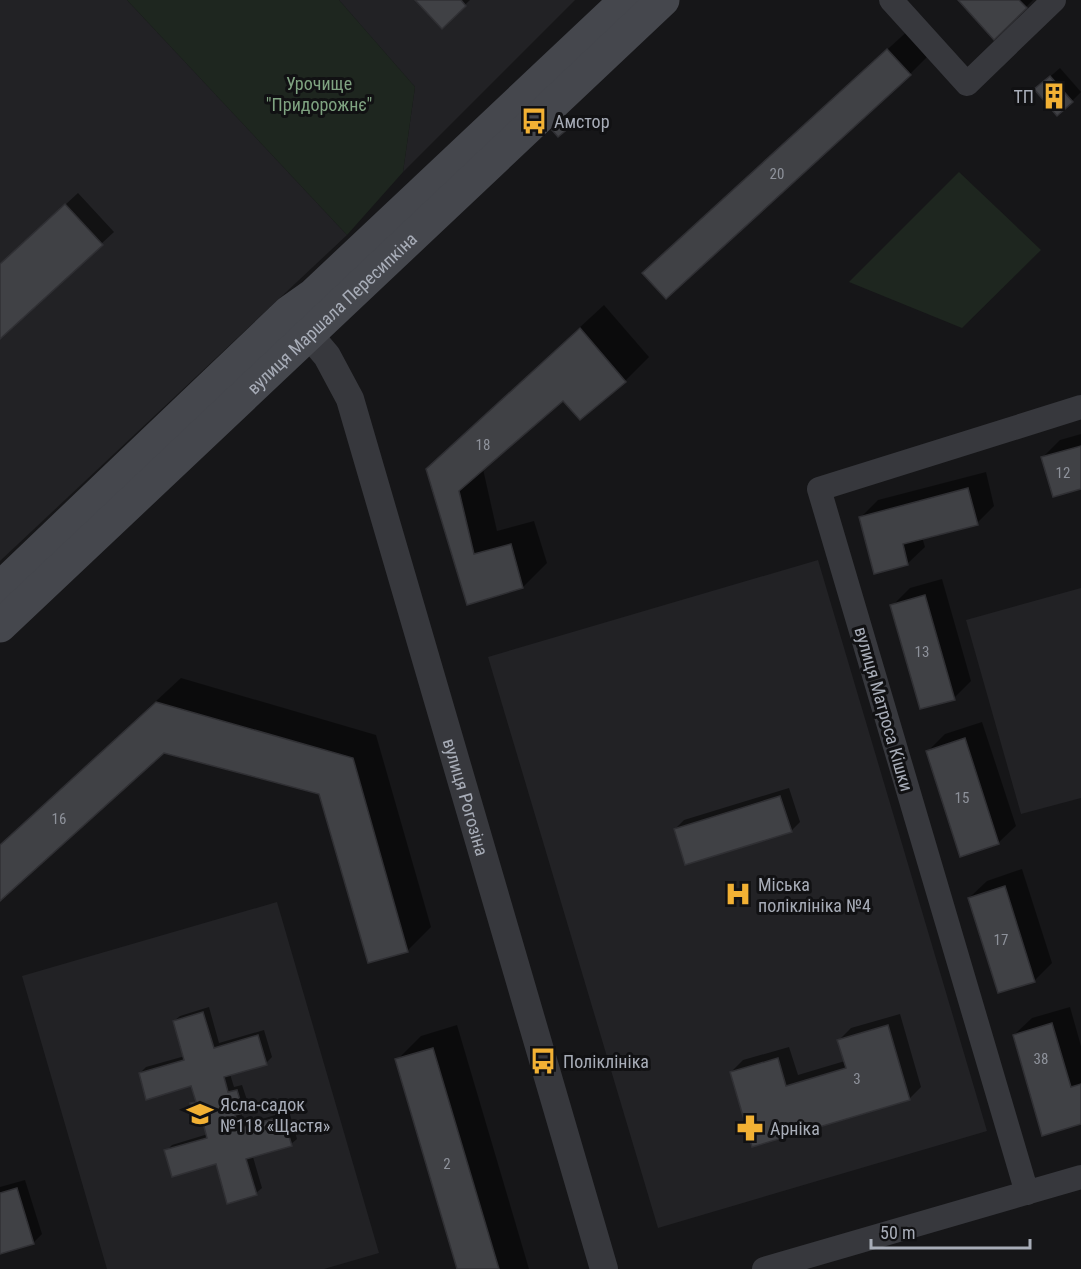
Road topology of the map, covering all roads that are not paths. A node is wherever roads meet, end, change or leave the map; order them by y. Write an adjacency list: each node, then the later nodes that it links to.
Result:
1 (626, 0): 5 (main road, вулиця Маршала Пересипкіна)
2 (663, 0): 5 (main road, вулиця Маршала Пересипкіна)
3 (891, 0): 4 (street)
4 (1054, 0)
5 (300, 324): 7 (main road, вулиця Маршала Пересипкіна); 8 (main road, вулиця Маршала Пересипкіна); 11 (street, вулиця Рогозіна)
6 (1081, 406): 10 (street, вулиця Матроса Кішки)
7 (0, 588)
8 (0, 626)
9 (1081, 1177): 10 (street)
10 (1027, 1193): 12 (street)
11 (604, 1269)
12 (764, 1269)

